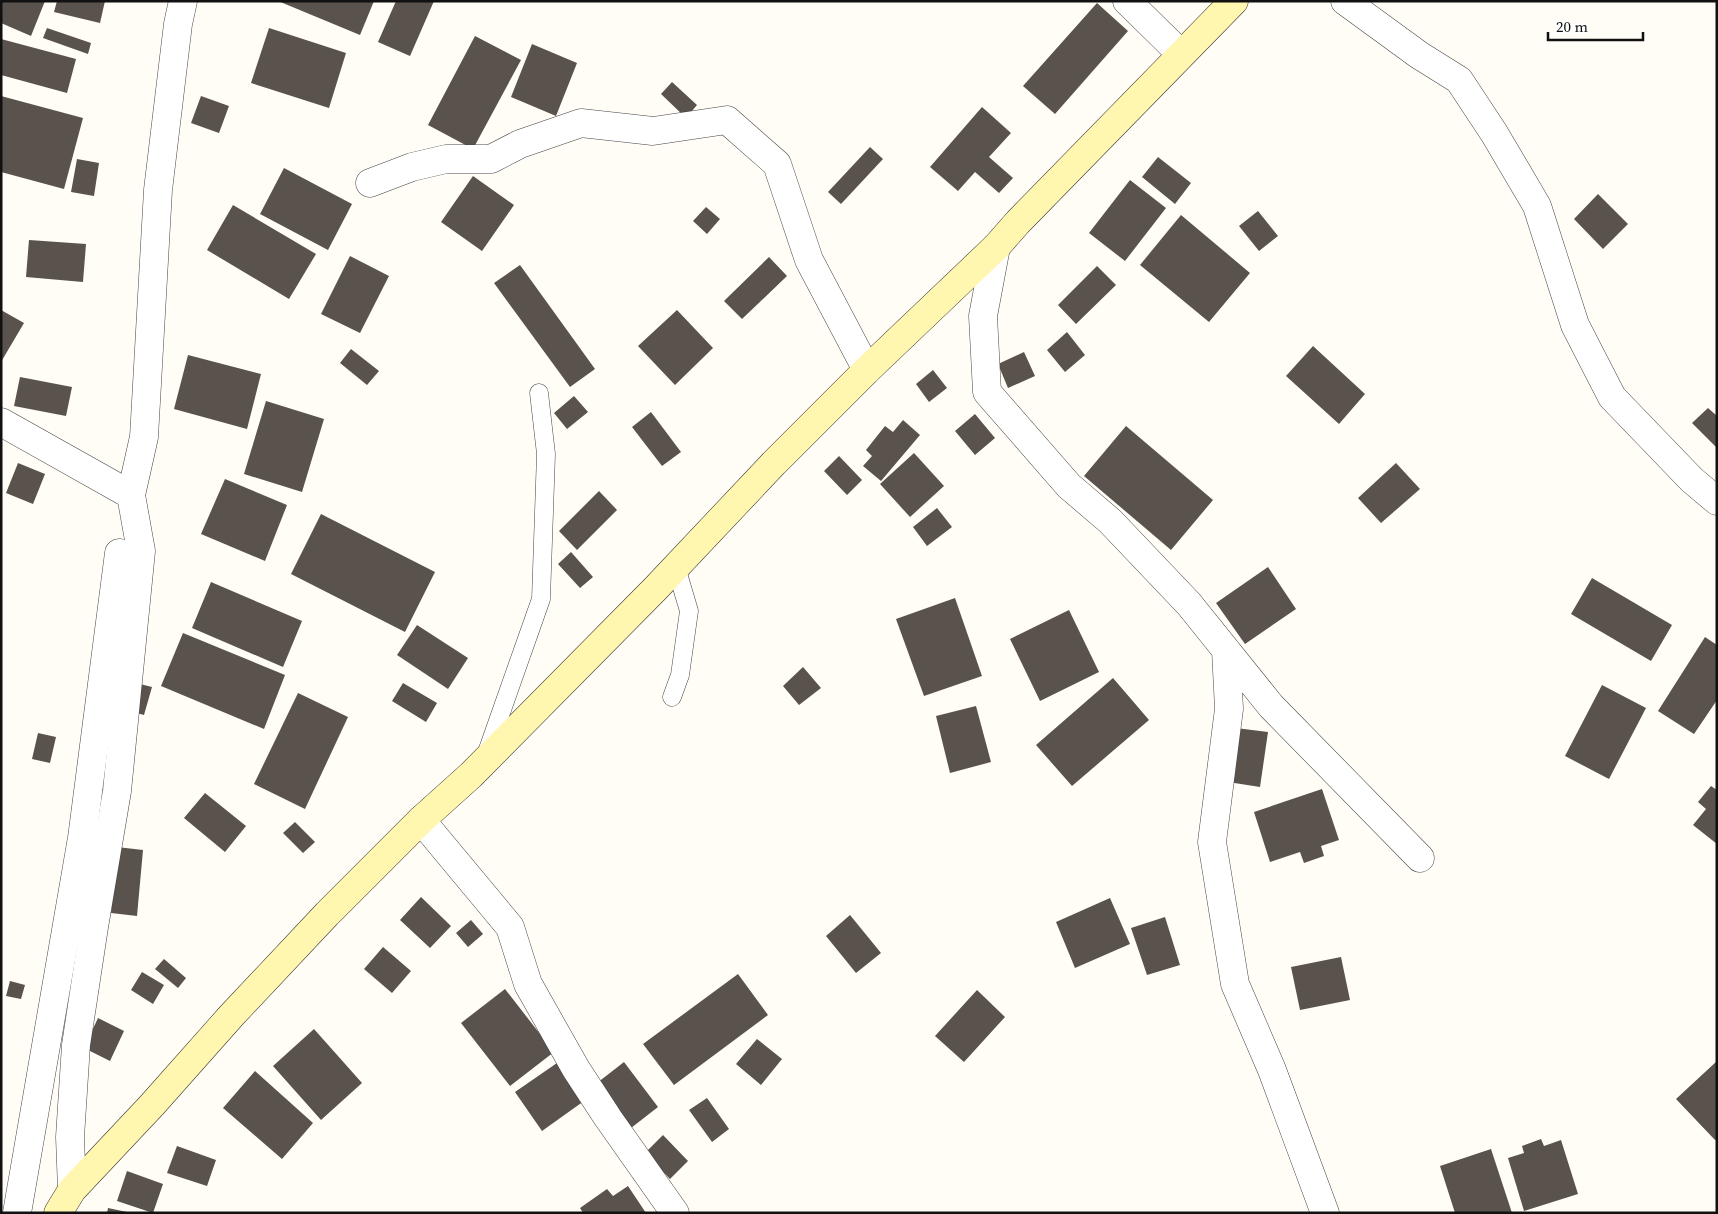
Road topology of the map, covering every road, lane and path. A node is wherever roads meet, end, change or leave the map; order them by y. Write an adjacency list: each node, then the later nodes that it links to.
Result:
1 (184, 1): 11 (street)
2 (1127, 1): 5 (street)
3 (1234, 1): 5 (main road)
4 (1345, 1): 12 (street)
5 (1181, 54): 7 (main road)
6 (370, 183): 8 (street)
7 (996, 247): 8 (main road); 15 (street)
8 (867, 370): 14 (main road)
9 (539, 393): 17 (lane)
10 (1, 422): 11 (street)
11 (131, 495): 20 (street)
12 (1717, 501)
13 (119, 553): 21 (street)
14 (676, 567): 16 (lane); 17 (main road)
15 (1226, 650): 19 (street); 24 (street)
16 (672, 697)
17 (482, 764): 18 (main road)
18 (421, 820): 20 (main road); 23 (street)
19 (1420, 858)
20 (72, 1190): 22 (main road)
21 (17, 1213)
22 (58, 1213)
23 (675, 1213)
24 (1325, 1213)

